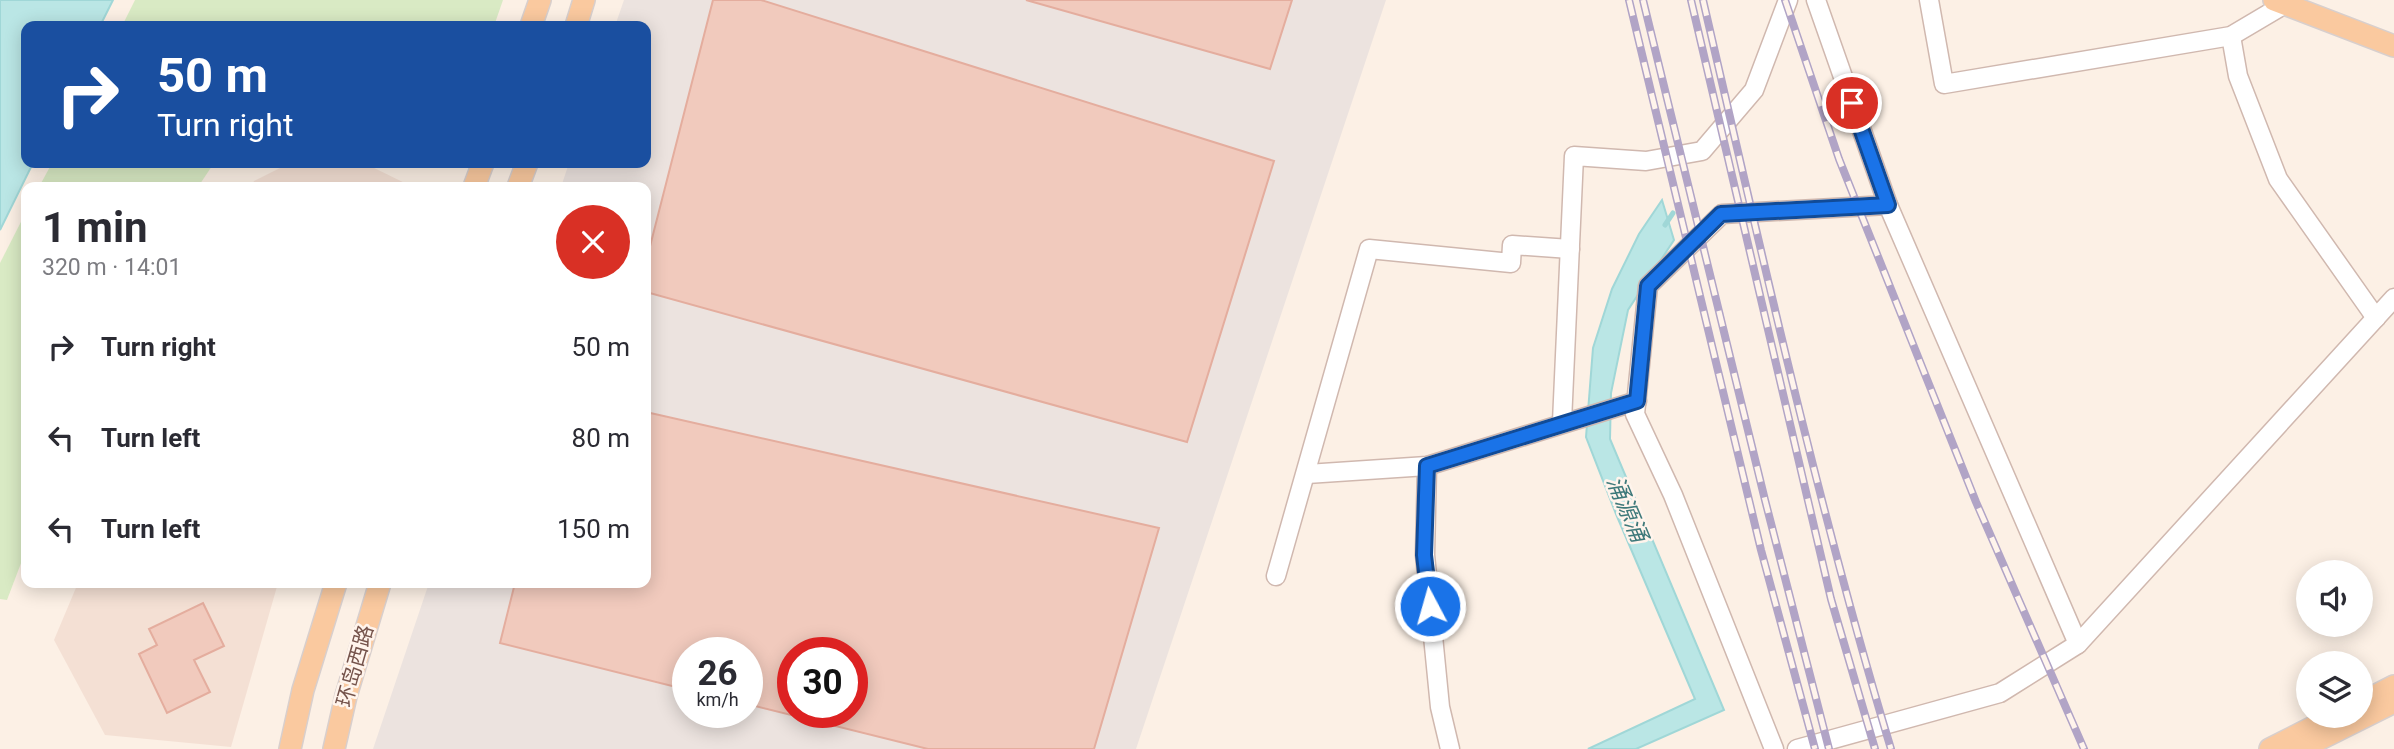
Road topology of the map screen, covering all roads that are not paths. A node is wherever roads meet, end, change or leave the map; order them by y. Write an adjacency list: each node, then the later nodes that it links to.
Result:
1 (540, 0): 7 (main road)
2 (584, 0): 8 (main road)
3 (1788, 0): 12 (street)
4 (1816, 0): 11 (street)
5 (1929, 0): 9 (street)
6 (2280, 2): 9 (street); 10 (main road)
7 (533, 21)
8 (578, 21)
9 (2231, 36): 14 (street)
10 (2394, 46)
11 (1888, 205): 15 (street); 22 (street)
12 (1570, 249): 16 (street); 18 (street)
13 (2394, 298): 14 (street)
14 (2376, 318): 22 (street)
15 (1637, 401): 16 (street); 30 (street)
16 (1562, 422): 17 (street)
17 (1427, 466): 18 (street); 29 (street)
18 (1307, 474): 19 (street)
19 (1276, 576)
20 (334, 588): 27 (main road, 环岛西路)
21 (378, 588): 28 (main road, 环岛西路)
22 (2078, 644): 31 (street)
23 (2394, 686): 24 (main road)
24 (2373, 697)
25 (2394, 702): 33 (main road)
26 (2311, 728): 32 (main road)
27 (290, 749)
28 (334, 749)
29 (1450, 749)
30 (1774, 749)
31 (1797, 749)
32 (2270, 749)
33 (2301, 749)

